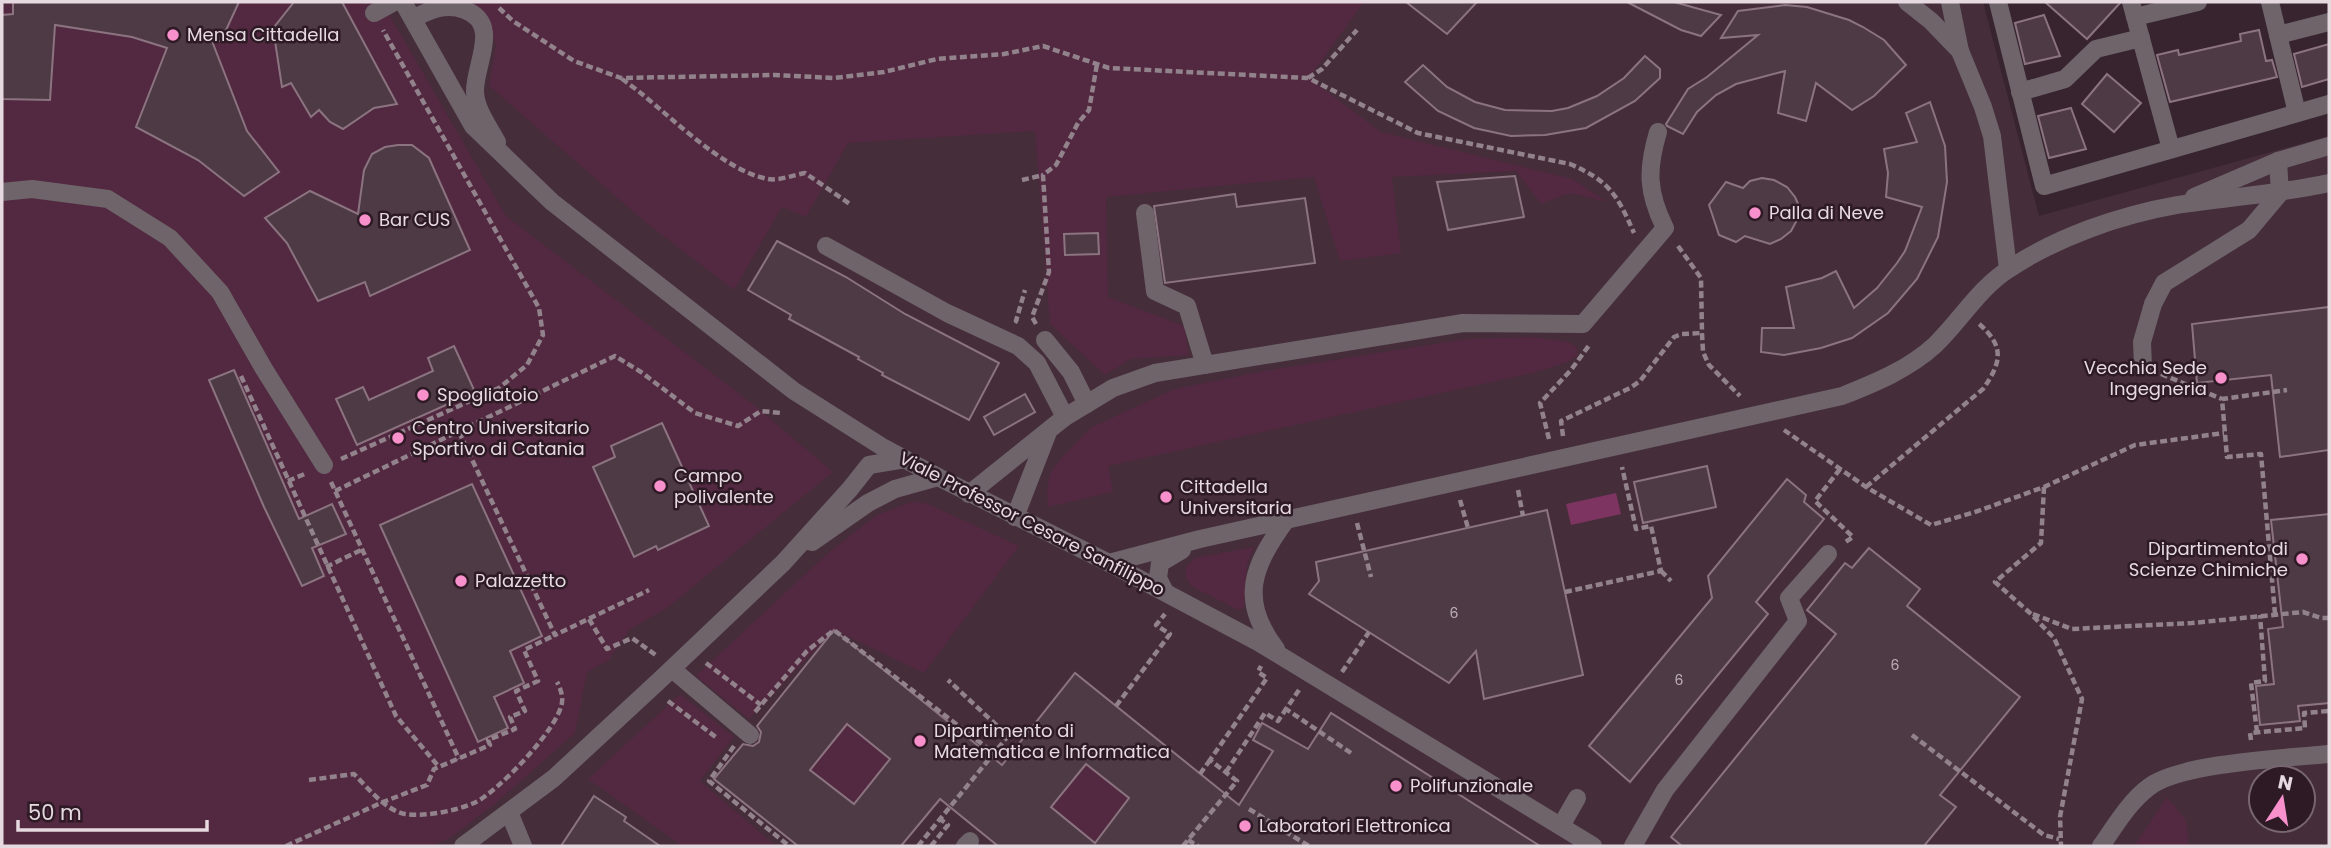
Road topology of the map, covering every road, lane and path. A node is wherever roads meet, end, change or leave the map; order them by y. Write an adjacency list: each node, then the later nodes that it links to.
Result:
1 (394, 2): 10 (street)
2 (403, 2): 11 (street, Viale Professor Cesare Sanfilippo)
3 (491, 2): 18 (path)
4 (1907, 2): 16 (street)
5 (1950, 2): 16 (street)
6 (1998, 2): 20 (street)
7 (2198, 2): 9 (street)
8 (2270, 2): 14 (street)
9 (2133, 9): 15 (street)
10 (374, 13): 62 (path)
11 (414, 18): 26 (street, Viale Professor Cesare Sanfilippo); 26 (street)
12 (2329, 22): 14 (street)
13 (1357, 30): 19 (path)
14 (2278, 35): 22 (street)
15 (2141, 38): 20 (street); 25 (street)
16 (1961, 51): 39 (street)
17 (1097, 64): 18 (path); 19 (path); 28 (path)
18 (621, 78): 33 (path)
19 (1308, 78): 38 (path)
20 (2020, 92): 25 (street)
21 (2329, 104): 22 (street)
22 (2297, 113): 25 (street)
23 (1658, 132): 36 (street)
24 (2329, 146): 27 (street)
25 (2171, 149)
26 (503, 155): 61 (street, Viale Professor Cesare Sanfilippo)
27 (2278, 161): 32 (street); 34 (street)
28 (1042, 175): 29 (path); 45 (path)
29 (1022, 180)
30 (2329, 183): 32 (street)
31 (2, 192): 62 (street)
32 (2280, 193): 34 (street); 47 (street)
33 (849, 204)
34 (2175, 206): 39 (street)
35 (1145, 212): 46 (street)
36 (1665, 228): 38 (street); 44 (path)
37 (826, 246): 54 (street)
38 (1642, 254): 43 (street)
39 (2008, 269): 74 (street)
40 (1025, 290): 41 (path)
41 (1016, 321)
42 (1978, 323): 67 (path)
43 (1583, 324): 46 (street); 60 (path)
44 (1702, 333): 50 (path); 59 (path)
45 (1045, 340): 52 (street)
46 (1205, 365): 52 (street)
47 (2143, 367): 51 (path)
48 (240, 374): 82 (path)
49 (2287, 390): 51 (path)
50 (1740, 396)
51 (2222, 399): 58 (path)
52 (1087, 404): 54 (street)
53 (781, 413): 57 (path)
54 (1065, 417): 56 (street)
55 (1778, 425): 63 (path)
56 (1048, 430): 70 (street); 73 (street)
57 (459, 432): 69 (path); 96 (path)
58 (2224, 433): 68 (path); 91 (path)
59 (1563, 436)
60 (1549, 439)
61 (905, 459): 64 (street, Viale Professor Cesare Sanfilippo); 80 (street)
62 (324, 465): 69 (path)
63 (1840, 469): 67 (path); 79 (path)
64 (938, 477): 70 (street, Viale Professor Cesare Sanfilippo); 80 (street)
65 (1625, 480): 83 (path)
66 (1518, 485): 72 (path)
67 (1866, 487): 68 (path)
68 (2044, 487): 90 (path)
69 (335, 491): 78 (path)
70 (969, 494): 73 (street, Viale Professor Cesare Sanfilippo)
71 (1460, 499): 76 (path)
72 (1523, 516)
73 (1015, 517): 81 (street, Viale Professor Cesare Sanfilippo)
74 (1286, 520): 77 (street); 97 (street)
75 (1357, 522): 84 (path)
76 (1468, 528)
77 (1200, 539): 81 (street); 87 (street)
78 (363, 549): 82 (path); 118 (path)
79 (1828, 554): 142 (street)
80 (783, 563): 100 (street)
81 (1110, 564): 87 (street, Viale Professor Cesare Sanfilippo)
82 (326, 567): 120 (path)
83 (1661, 571): 85 (path); 88 (path)
84 (1371, 577)
85 (1671, 580)
86 (649, 590): 94 (path)
87 (1165, 592): 97 (street, Viale Professor Cesare Sanfilippo)
88 (1564, 592)
89 (1166, 613): 107 (path)
90 (2030, 613): 92 (path); 130 (path)
91 (2275, 614): 92 (path); 93 (path)
92 (2260, 615): 112 (path)
93 (2329, 618)
94 (589, 619): 96 (path); 100 (path)
95 (1369, 632): 101 (path)
96 (555, 635): 118 (path)
97 (1282, 657): 129 (street, Viale Professor Cesare Sanfilippo)
98 (705, 663): 106 (path)
99 (1263, 664): 119 (path)
100 (672, 669): 111 (street); 127 (street)
101 (1339, 676)
102 (948, 680): 116 (path)
103 (557, 682): 125 (path)
104 (1300, 688): 108 (path)
105 (667, 701): 114 (path)
106 (761, 705): 111 (path); 116 (path)
107 (1115, 706)
108 (1286, 709): 115 (path); 121 (path)
109 (2329, 711): 110 (path)
110 (2305, 728)
111 (745, 731): 114 (path)
112 (2257, 732)
113 (1912, 735): 130 (path)
114 (732, 749): 135 (path)
115 (1350, 753)
116 (995, 754): 128 (path)
117 (2329, 754): 144 (street)
118 (459, 759): 120 (path)
119 (1210, 760): 121 (path); 122 (path)
120 (439, 767): 125 (path)
121 (1225, 772): 131 (path)
122 (1200, 774)
123 (309, 779): 125 (path)
124 (1577, 798): 129 (street)
125 (383, 803): 133 (path)
126 (1249, 809): 140 (path)
127 (509, 812): 132 (street); 134 (street)
128 (940, 819): 136 (path); 137 (path)
129 (1561, 826): 141 (street, Viale Professor Cesare Sanfilippo)
130 (2060, 839): 143 (path)
131 (1188, 841): 138 (path); 139 (path)
132 (475, 843)
133 (286, 846)
134 (523, 846)
135 (789, 846)
136 (918, 846)
137 (930, 846)
138 (1183, 846)
139 (1198, 846)
140 (1309, 846)
141 (1593, 846)
142 (1633, 846)
143 (2061, 846)
144 (2101, 846)

